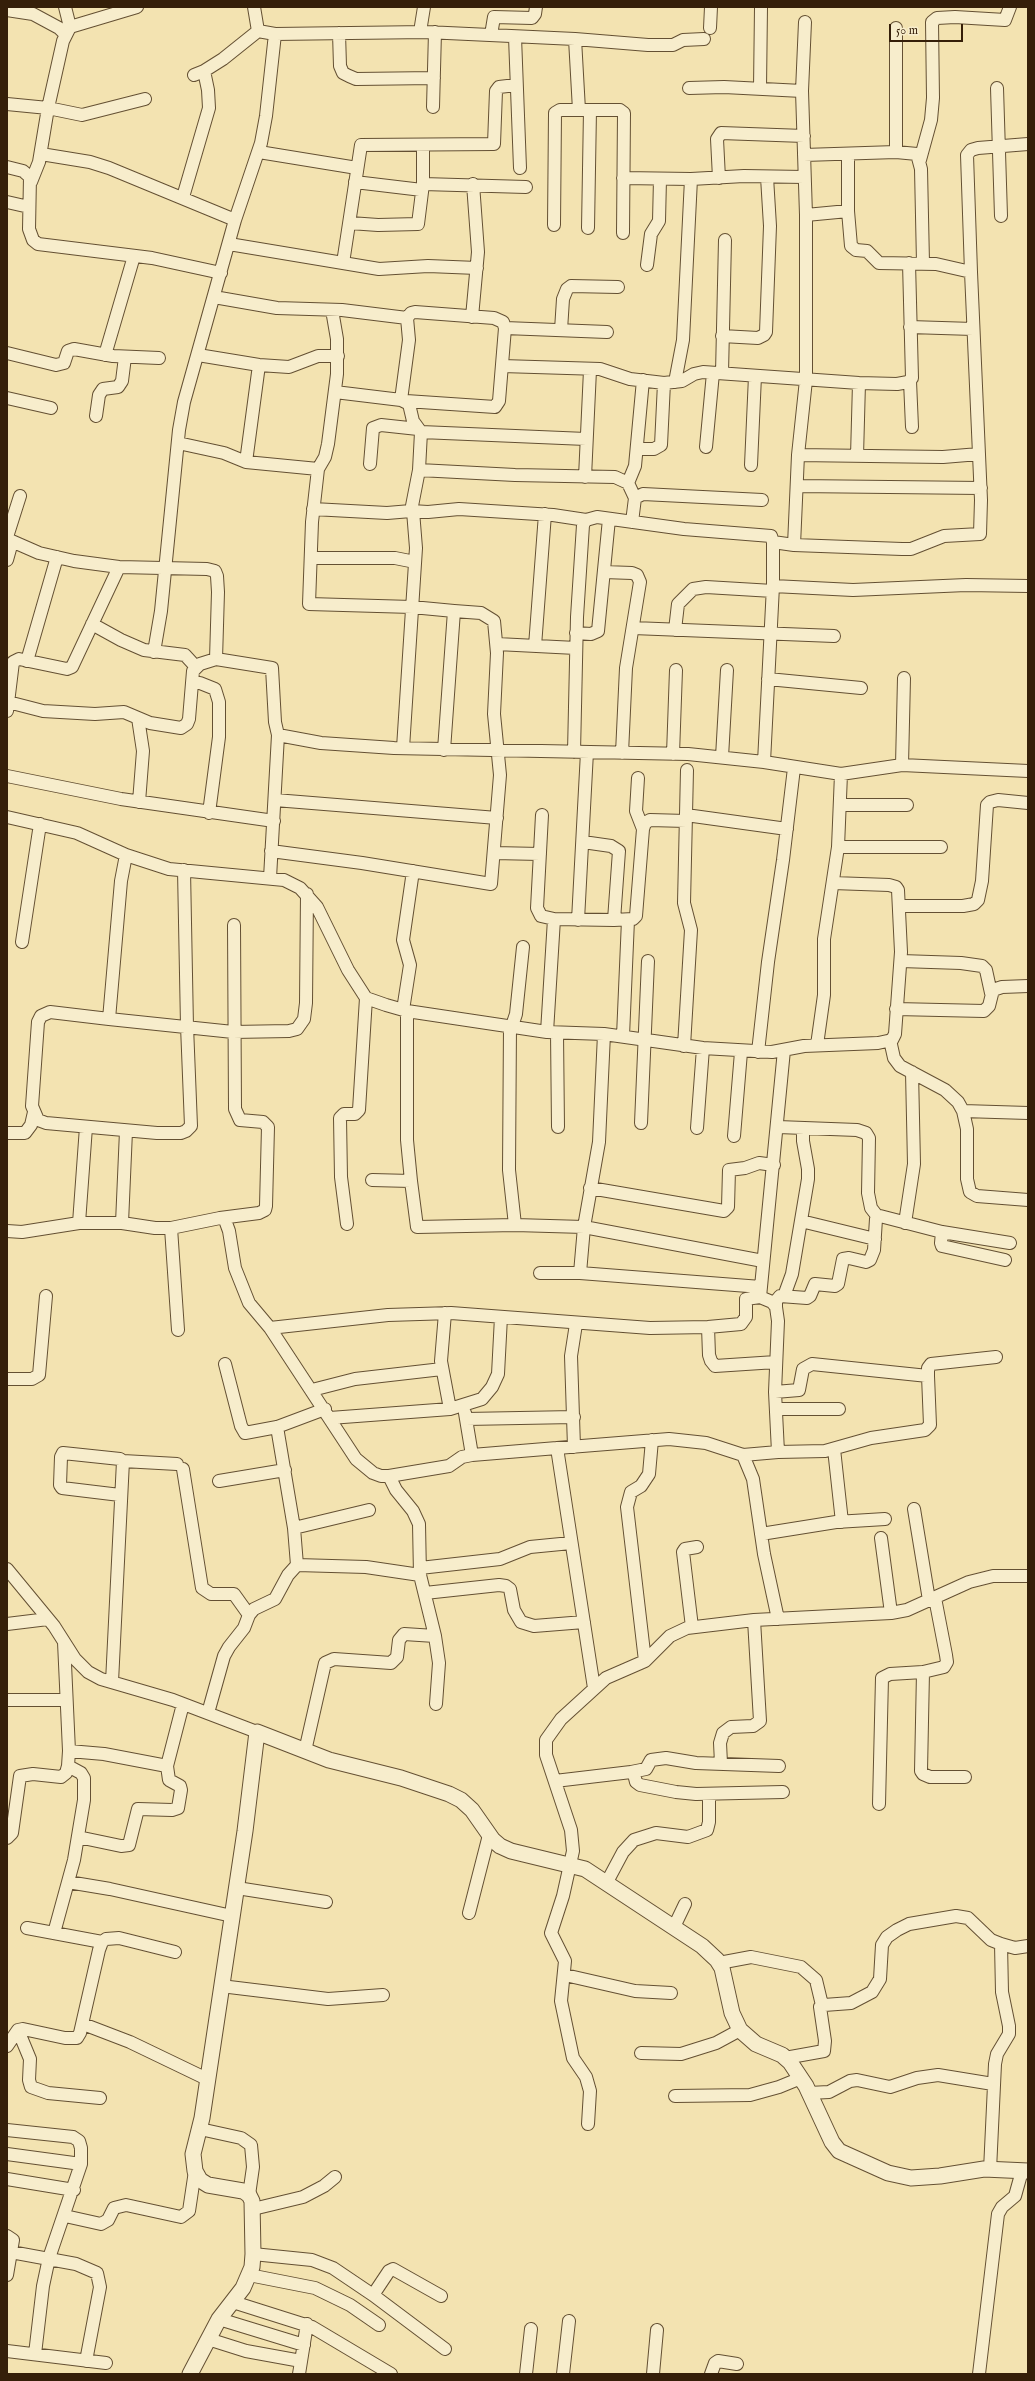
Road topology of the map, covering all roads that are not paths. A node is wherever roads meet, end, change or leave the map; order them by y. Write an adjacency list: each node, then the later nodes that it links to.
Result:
1 (65, 7): 14 (street)
2 (137, 7): 14 (street)
3 (254, 7): 15 (street)
4 (424, 7): 16 (street)
5 (536, 7): 10 (street)
6 (711, 7): 12 (street)
7 (761, 7): 27 (street)
8 (1010, 7): 44 (street)
9 (7, 10): 14 (street)
10 (493, 12): 20 (street)
11 (805, 22): 29 (street)
12 (710, 28)
13 (896, 28): 40 (street)
14 (68, 31): 32 (street)
15 (258, 31): 19 (street); 59 (street)
16 (420, 32): 17 (street); 18 (street)
17 (435, 32): 20 (street); 24 (street)
18 (339, 33): 19 (street); 24 (street)
19 (275, 34): 39 (street)
20 (491, 36): 21 (street)
21 (515, 37): 22 (street); 25 (street)
22 (575, 39): 23 (street); 34 (street)
23 (704, 39)
24 (434, 78): 33 (street)
25 (516, 85): 37 (street); 47 (street)
26 (689, 88): 27 (street)
27 (760, 88): 29 (street)
28 (997, 88): 38 (street)
29 (802, 91): 35 (street)
30 (145, 99): 32 (street)
31 (7, 104): 32 (street)
32 (48, 108): 41 (street)
33 (434, 108)
34 (584, 110): 50 (street); 67 (street); 68 (street)
35 (804, 136): 43 (street); 51 (street)
36 (1028, 144): 38 (street)
37 (423, 146): 46 (street); 57 (street)
38 (999, 146): 64 (street); 78 (street)
39 (259, 152): 46 (street); 65 (street)
40 (896, 152): 42 (street); 44 (street)
41 (41, 154): 54 (street); 59 (street)
42 (848, 154): 43 (street); 62 (street)
43 (804, 155): 49 (street)
44 (920, 160): 74 (street)
45 (7, 167): 54 (street)
46 (357, 168): 55 (street)
47 (520, 168)
48 (767, 177): 49 (street); 51 (street); 90 (street)
49 (804, 177): 63 (street)
50 (623, 178): 52 (street); 69 (street)
51 (719, 178): 53 (street)
52 (660, 179): 53 (street); 76 (street)
53 (691, 179): 105 (street)
54 (31, 182): 61 (street)
55 (355, 182): 57 (street); 66 (street)
56 (473, 184): 57 (street); 58 (street); 77 (street)
57 (422, 187): 66 (street)
58 (526, 187)
59 (183, 197): 65 (street)
60 (7, 202): 61 (street)
61 (29, 207): 72 (street)
62 (848, 211): 63 (street); 75 (street)
63 (806, 215): 103 (street)
64 (1001, 216)
65 (235, 220): 71 (street)
66 (350, 222): 73 (street)
67 (554, 225)
68 (588, 228)
69 (623, 233)
70 (725, 240): 90 (street)
71 (229, 244): 73 (street); 79 (street)
72 (134, 256): 79 (street); 92 (street)
73 (343, 263): 77 (street)
74 (924, 263): 75 (street); 78 (street)
75 (909, 264): 85 (street)
76 (647, 265)
77 (477, 268): 83 (street)
78 (971, 272): 87 (street)
79 (222, 273): 81 (street)
80 (618, 287): 88 (street)
81 (214, 297): 82 (street); 93 (street)
82 (332, 310): 84 (street); 94 (street)
83 (472, 317): 84 (street); 86 (street)
84 (407, 318): 109 (street)
85 (910, 327): 87 (street); 104 (street)
86 (506, 328): 88 (street); 98 (street)
87 (973, 329): 118 (street)
88 (561, 330): 89 (street)
89 (607, 332)
90 (722, 336): 100 (street)
91 (7, 353): 92 (street)
92 (105, 355): 95 (street)
93 (198, 355): 97 (street); 115 (street)
94 (338, 356): 97 (street); 107 (street)
95 (124, 357): 96 (street); 111 (street)
96 (159, 358)
97 (259, 365): 121 (street)
98 (502, 366): 99 (street); 109 (street)
99 (590, 370): 102 (street); 114 (street)
100 (718, 373): 101 (street); 105 (street); 116 (street)
101 (755, 376): 103 (street); 123 (street)
102 (643, 380): 105 (street); 117 (street)
103 (806, 380): 106 (street); 119 (street)
104 (910, 381): 106 (street); 112 (street)
105 (670, 383): 117 (street)
106 (860, 383): 120 (street)
107 (335, 392): 109 (street); 124 (street)
108 (7, 398): 110 (street)
109 (404, 401): 113 (street)
110 (51, 408)
111 (96, 416)
112 (912, 427)
113 (420, 431): 114 (street); 122 (street); 125 (street)
114 (586, 439): 126 (street)
115 (178, 443): 121 (street); 147 (street)
116 (706, 447)
117 (638, 449): 127 (street)
118 (979, 454): 120 (street); 129 (street)
119 (798, 455): 120 (street); 128 (street)
120 (857, 456)
121 (246, 462): 124 (street)
122 (370, 464)
123 (751, 465)
124 (318, 469): 133 (street)
125 (419, 470): 126 (street); 134 (street)
126 (585, 478): 127 (street)
127 (628, 483): 131 (street)
128 (797, 486): 129 (street); 141 (street)
129 (981, 488): 141 (street)
130 (20, 496): 139 (street)
131 (636, 498): 132 (street); 138 (street)
132 (762, 500)
133 (313, 509): 134 (street); 143 (street)
134 (412, 511): 135 (street); 145 (street)
135 (545, 514): 137 (street); 160 (street)
136 (609, 519): 137 (street); 138 (street); 148 (street)
137 (586, 520): 156 (street)
138 (632, 522): 140 (street)
139 (9, 539): 142 (street); 144 (street)
140 (773, 542): 141 (street); 150 (street)
141 (794, 545)
142 (56, 558): 146 (street); 164 (street)
143 (311, 558): 145 (street); 151 (street)
144 (7, 560)
145 (415, 562): 151 (street)
146 (118, 567): 147 (street); 153 (street)
147 (164, 568): 162 (street); 163 (street)
148 (604, 572): 154 (street); 156 (street)
149 (1028, 586): 150 (street)
150 (773, 588): 155 (street); 157 (street)
151 (412, 607): 152 (street); 175 (street)
152 (454, 611): 159 (street); 176 (street)
153 (92, 624): 162 (street); 164 (street)
154 (633, 628): 155 (street); 180 (street)
155 (675, 630): 157 (street)
156 (576, 632): 161 (street)
157 (771, 634): 158 (street); 169 (street)
158 (834, 636)
159 (497, 644): 160 (street); 177 (street)
160 (535, 646): 161 (street)
161 (576, 648): 178 (street)
162 (154, 652): 165 (street)
163 (216, 659): 165 (street); 174 (street)
164 (27, 661): 172 (street)
165 (196, 667): 170 (street)
166 (676, 670): 181 (street)
167 (728, 670): 182 (street)
168 (904, 678): 184 (street)
169 (768, 679): 171 (street); 183 (street)
170 (192, 683): 173 (street); 196 (street)
171 (862, 688)
172 (8, 706): 173 (street)
173 (138, 718): 192 (street)
174 (278, 735): 175 (street); 191 (street)
175 (403, 748): 176 (street)
176 (444, 750): 177 (street)
177 (497, 750): 178 (street); 199 (street)
178 (574, 752): 179 (street)
179 (587, 752): 180 (street); 205 (street)
180 (622, 753): 181 (street)
181 (672, 754): 182 (street)
182 (722, 757): 183 (street)
183 (764, 762): 185 (street)
184 (902, 765): 187 (street); 188 (street)
185 (794, 768): 188 (street); 204 (street)
186 (688, 770): 200 (street)
187 (1028, 771)
188 (841, 774): 194 (street)
189 (7, 776): 192 (street)
190 (638, 778): 203 (street)
191 (275, 800): 199 (street); 201 (street)
192 (139, 802): 196 (street)
193 (1028, 803): 217 (street)
194 (840, 805): 195 (street); 206 (street)
195 (907, 805)
196 (209, 813): 201 (street)
197 (542, 815): 210 (street)
198 (7, 817): 202 (street)
199 (497, 818): 209 (street)
200 (686, 818): 203 (street); 204 (street); 242 (street)
201 (274, 821): 208 (street)
202 (40, 824): 211 (street); 223 (street)
203 (642, 828): 221 (street)
204 (787, 828): 246 (street)
205 (583, 842): 219 (street); 220 (street)
206 (838, 847): 207 (street); 215 (street)
207 (941, 847)
208 (271, 851): 213 (street); 214 (street)
209 (494, 853): 210 (street); 213 (street)
210 (540, 854): 218 (street)
211 (126, 856): 212 (street); 232 (street)
212 (184, 870): 214 (street); 233 (street)
213 (413, 871): 231 (street)
214 (270, 878): 216 (street)
215 (832, 883): 217 (street); 241 (street)
216 (306, 894): 229 (street); 235 (street)
217 (900, 906): 225 (street)
218 (554, 919): 219 (street); 236 (street)
219 (578, 920): 220 (street)
220 (614, 920): 221 (street)
221 (628, 920): 238 (street)
222 (234, 925): 235 (street)
223 (22, 942)
224 (523, 947): 234 (street)
225 (901, 960): 228 (street); 230 (street)
226 (648, 961): 239 (street)
227 (1028, 986): 228 (street)
228 (991, 993): 230 (street)
229 (366, 998): 231 (street); 271 (street)
230 (896, 1009): 240 (street)
231 (405, 1011): 234 (street); 262 (street)
232 (109, 1019): 233 (street); 249 (street)
233 (186, 1026): 235 (street); 257 (street)
234 (510, 1026): 236 (street); 272 (street)
235 (234, 1032): 266 (street)
236 (552, 1033): 237 (street); 253 (street)
237 (604, 1034): 238 (street); 263 (street)
238 (623, 1036): 239 (street)
239 (645, 1040): 242 (street); 251 (street)
240 (890, 1040): 241 (street); 247 (street)
241 (817, 1045): 244 (street)
242 (684, 1046): 243 (street)
243 (703, 1048): 245 (street); 255 (street)
244 (784, 1050): 246 (street); 254 (street)
245 (741, 1052): 246 (street); 259 (street)
246 (758, 1052)
247 (912, 1072): 248 (street); 270 (street)
248 (963, 1111): 250 (street); 264 (street)
249 (34, 1112): 252 (street); 258 (street)
250 (1028, 1113)
251 (641, 1123)
252 (86, 1127): 257 (street); 268 (street)
253 (558, 1127)
254 (778, 1127): 256 (street); 260 (street)
255 (698, 1128)
256 (803, 1128): 265 (street); 267 (street)
257 (126, 1131): 269 (street)
258 (7, 1133)
259 (734, 1136)
260 (774, 1165): 263 (street); 280 (street)
261 (372, 1180): 262 (street)
262 (411, 1181): 272 (street)
263 (590, 1188): 273 (street)
264 (1028, 1200)
265 (878, 1217): 270 (street); 277 (street)
266 (220, 1218): 274 (street); 291 (street)
267 (801, 1221): 277 (street); 285 (street)
268 (78, 1223): 269 (street); 275 (street)
269 (122, 1223): 274 (street)
270 (905, 1223): 276 (street)
271 (347, 1224)
272 (515, 1225): 273 (street)
273 (584, 1227): 280 (street); 281 (street)
274 (171, 1228): 292 (street)
275 (7, 1231)
276 (942, 1232): 278 (street); 279 (street)
277 (875, 1239): 285 (street)
278 (1010, 1243)
279 (1005, 1260)
280 (763, 1261): 283 (street)
281 (580, 1272): 282 (street); 283 (street)
282 (540, 1273)
283 (761, 1292): 286 (street); 290 (street)
284 (46, 1296): 298 (street)
285 (784, 1296): 286 (street)
286 (776, 1307): 294 (street)
287 (445, 1313): 288 (street); 291 (street); 296 (street)
288 (501, 1317): 289 (street); 301 (street)
289 (576, 1324): 290 (street); 306 (street)
290 (708, 1327): 294 (street)
291 (270, 1328): 299 (street)
292 (178, 1330)
293 (996, 1357): 297 (street)
294 (776, 1362): 300 (street)
295 (225, 1364): 308 (street)
296 (442, 1369): 299 (street); 302 (street)
297 (928, 1376): 300 (street); 312 (street)
298 (7, 1379)
299 (312, 1390): 305 (street)
300 (775, 1392): 303 (street)
301 (464, 1406): 302 (street); 307 (street)
302 (450, 1408): 305 (street)
303 (776, 1409): 304 (street); 313 (street)
304 (839, 1409)
305 (328, 1414): 308 (street); 318 (street)
306 (574, 1417): 307 (street); 310 (street)
307 (466, 1419): 314 (street)
308 (277, 1427): 317 (street)
309 (652, 1440): 310 (street); 315 (street); 346 (street)
310 (574, 1447): 311 (street)
311 (557, 1448): 314 (street); 328 (street)
312 (834, 1449): 313 (street); 324 (street)
313 (778, 1452): 315 (street)
314 (472, 1455): 318 (street)
315 (743, 1455): 326 (street)
316 (123, 1461): 320 (street); 320 (street); 337 (street)
317 (285, 1470): 319 (street); 325 (street)
318 (389, 1476): 332 (street)
319 (219, 1481)
320 (120, 1495): 348 (street)
321 (914, 1509): 335 (street)
322 (369, 1510): 325 (street)
323 (885, 1519): 324 (street)
324 (842, 1522): 326 (street)
325 (294, 1528): 330 (street)
326 (761, 1534): 339 (street)
327 (881, 1538): 336 (street)
328 (571, 1543): 332 (street); 341 (street)
329 (697, 1547): 343 (street)
330 (297, 1565): 332 (street); 337 (street)
331 (7, 1569): 338 (street)
332 (420, 1572): 334 (street)
333 (1028, 1576): 335 (street)
334 (425, 1593): 341 (street); 344 (street)
335 (932, 1599): 336 (street); 347 (street)
336 (891, 1613): 339 (street)
337 (248, 1615): 354 (street)
338 (48, 1619): 342 (street); 345 (street)
339 (778, 1619): 340 (street)
340 (754, 1620): 343 (street); 358 (street)
341 (584, 1622): 349 (street)
342 (7, 1624)
343 (692, 1627): 346 (street)
344 (435, 1636): 353 (street); 357 (street)
345 (64, 1640): 348 (street); 351 (street)
346 (644, 1661): 349 (street)
347 (923, 1672): 363 (street); 368 (street)
348 (112, 1682): 352 (street)
349 (594, 1688): 364 (street)
350 (7, 1700): 351 (street)
351 (66, 1700): 356 (street)
352 (183, 1704): 354 (street); 361 (street)
353 (436, 1704)
354 (208, 1712): 355 (street)
355 (257, 1732): 357 (street); 375 (street)
356 (69, 1751): 359 (street); 361 (street)
357 (305, 1751): 369 (street)
358 (721, 1763): 360 (street); 362 (street)
359 (68, 1766): 370 (street); 371 (street)
360 (779, 1766)
361 (167, 1771): 365 (street); 370 (street)
362 (631, 1772): 364 (street); 367 (street)
363 (965, 1777)
364 (555, 1781): 372 (street)
365 (165, 1790)
366 (783, 1792): 367 (street)
367 (708, 1794): 374 (street)
368 (879, 1804)
369 (489, 1834): 372 (street); 378 (street)
370 (78, 1837): 373 (street)
371 (7, 1838)
372 (571, 1864): 374 (street); 388 (street)
373 (68, 1882): 379 (street); 382 (street)
374 (607, 1882): 380 (street)
375 (237, 1888): 376 (street); 379 (street)
376 (326, 1902)
377 (685, 1904): 380 (street)
378 (469, 1913)
379 (232, 1916): 389 (street)
380 (674, 1927): 387 (street)
381 (27, 1928): 382 (street)
382 (54, 1933): 383 (street)
383 (102, 1942): 386 (street); 393 (street)
384 (1001, 1944): 385 (street); 392 (street); 401 (street)
385 (1028, 1946)
386 (175, 1952)
387 (719, 1963): 392 (street); 395 (street)
388 (565, 1975): 390 (street); 405 (street)
389 (221, 1986): 391 (street); 400 (street)
390 (671, 1994)
391 (384, 1995)
392 (822, 2005): 398 (street)
393 (83, 2024): 394 (street); 400 (street)
394 (18, 2030): 396 (street); 404 (street)
395 (740, 2030): 397 (street); 398 (street)
396 (7, 2046)
397 (640, 2053)
398 (785, 2058): 399 (street)
399 (801, 2078): 402 (street); 403 (street)
400 (207, 2079): 406 (street)
401 (993, 2084): 402 (street); 410 (street)
402 (809, 2093): 410 (street)
403 (676, 2096)
404 (100, 2098)
405 (588, 2124)
406 (200, 2129): 411 (street); 416 (street)
407 (7, 2130): 409 (street)
408 (7, 2154): 409 (street)
409 (81, 2164): 415 (street)
410 (990, 2170): 412 (street)
411 (195, 2171): 416 (street); 417 (street)
412 (1025, 2171): 449 (street)
413 (335, 2177): 416 (street)
414 (7, 2179): 415 (street)
415 (74, 2190): 417 (street)
416 (251, 2202): 420 (street)
417 (65, 2216): 421 (street)
418 (7, 2236): 419 (street)
419 (12, 2252): 421 (street); 422 (street)
420 (253, 2254): 423 (street); 424 (street)
421 (50, 2258): 437 (street); 438 (street)
422 (7, 2275)
423 (249, 2275): 426 (street); 430 (street)
424 (373, 2295): 425 (street); 435 (street)
425 (441, 2296)
426 (233, 2302): 427 (street); 429 (street)
427 (219, 2319): 433 (street); 434 (street)
428 (569, 2320): 446 (street)
429 (307, 2324): 434 (street); 444 (street)
430 (379, 2325)
431 (531, 2329): 445 (street)
432 (657, 2330): 447 (street)
433 (208, 2339): 439 (street); 442 (street)
434 (304, 2345): 439 (street)
435 (445, 2349)
436 (7, 2351): 437 (street)
437 (35, 2354): 438 (street)
438 (86, 2361): 440 (street)
439 (301, 2361): 443 (street)
440 (106, 2363)
441 (737, 2364): 448 (street)
442 (190, 2374)
443 (299, 2374)
444 (391, 2374)
445 (526, 2374)
446 (563, 2374)
447 (653, 2374)
448 (711, 2374)
449 (980, 2374)

